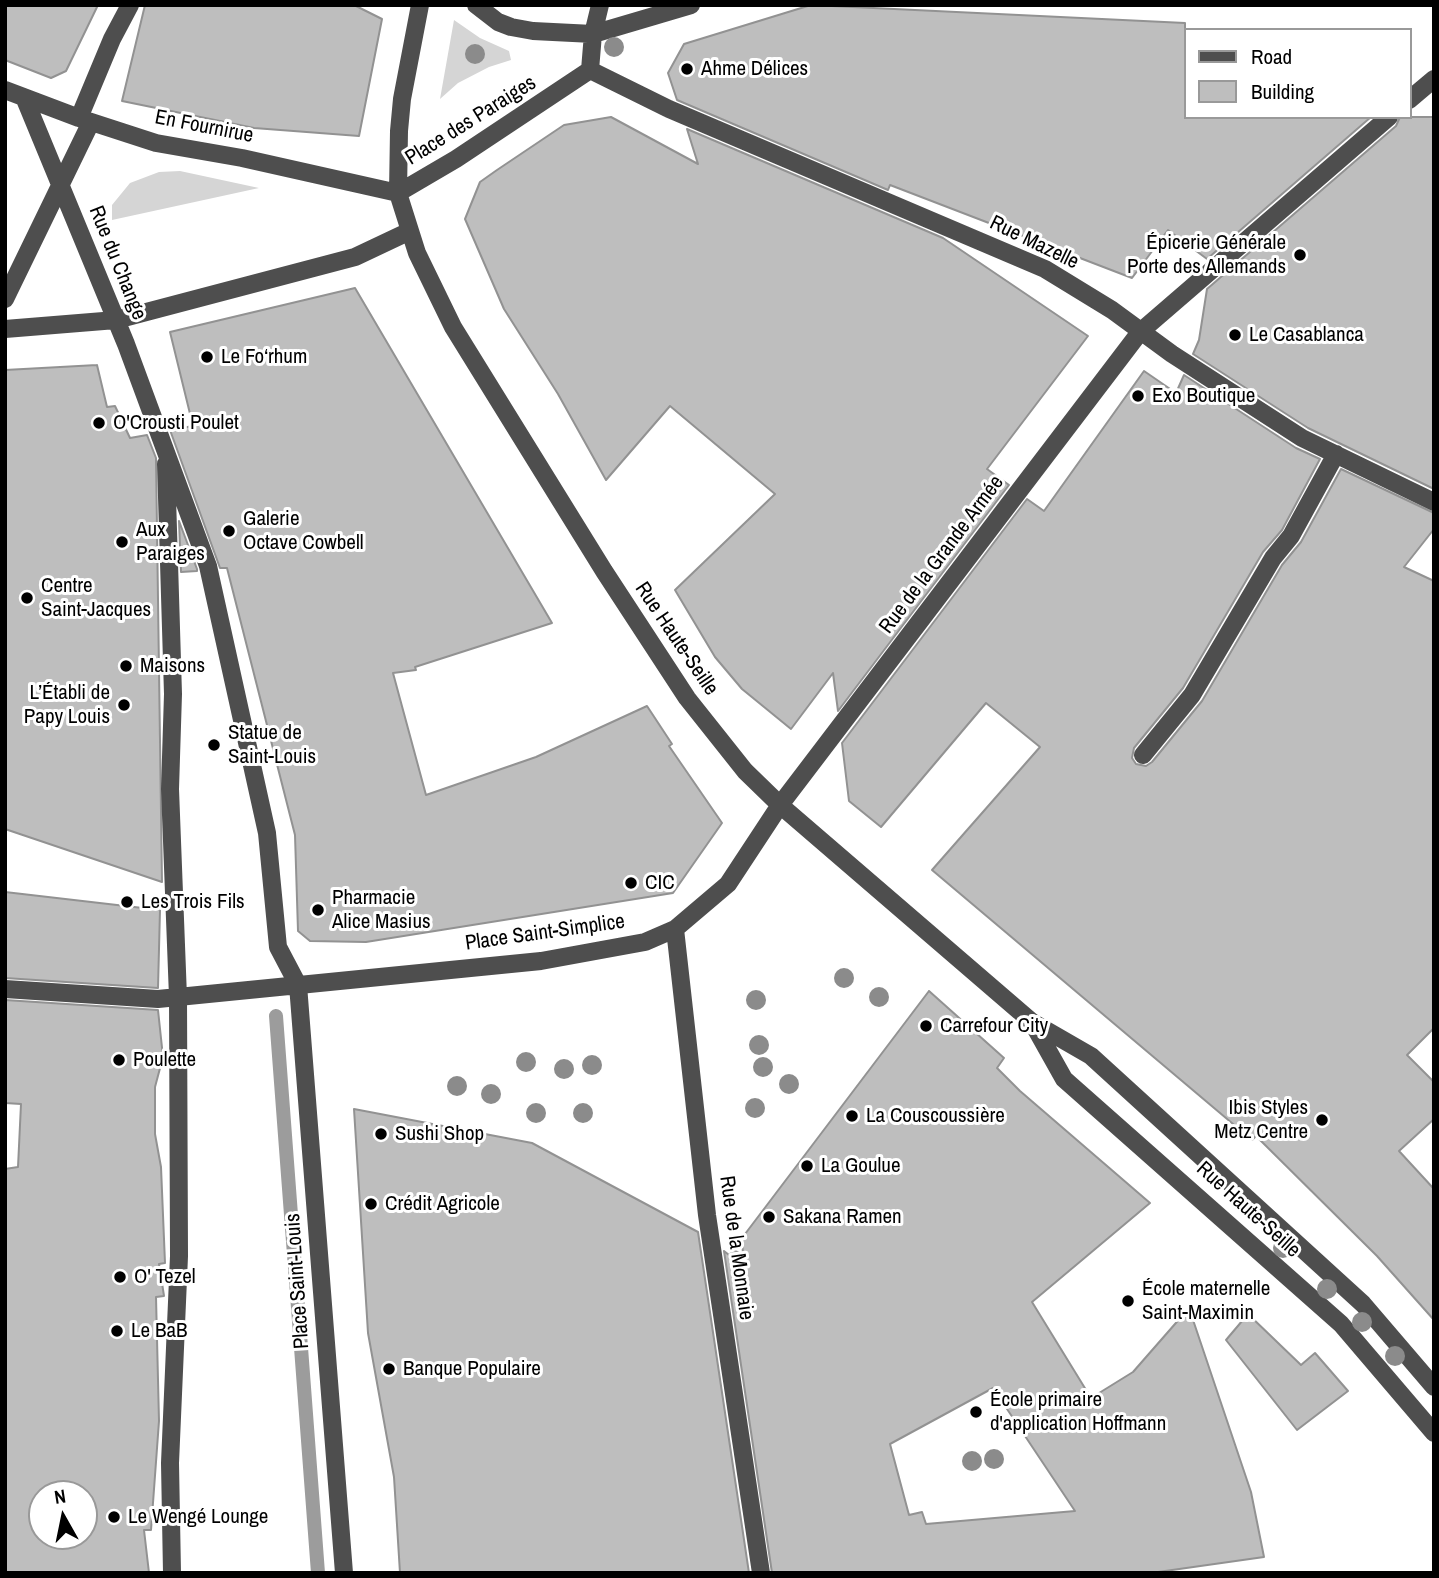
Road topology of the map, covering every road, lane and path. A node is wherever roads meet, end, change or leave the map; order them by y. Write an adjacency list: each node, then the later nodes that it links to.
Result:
1 (130, 5): 13 (street)
2 (476, 5): 6 (street)
3 (600, 5): 6 (street)
4 (691, 5): 6 (street)
5 (418, 6): 15 (street, Place des Paraiges)
6 (593, 34): 7 (street)
7 (590, 70): 15 (street, Place des Paraiges); 20 (street, Rue Mazelle)
8 (1434, 79): 11 (street)
9 (5, 90): 10 (street, En Fournirue)
10 (24, 97): 13 (street, En Fournirue); 14 (street, Rue du Change)
11 (1411, 98)
12 (1387, 119): 20 (street, Rue de la Grande Armée)
13 (85, 120): 14 (street); 15 (street, En Fournirue)
14 (61, 186): 17 (street); 18 (street, Rue du Change)
15 (398, 193): 16 (street, Rue Haute-Seille)
16 (410, 231): 18 (street); 26 (street, Rue Haute-Seille)
17 (5, 299)
18 (116, 320): 19 (street); 21 (street, Rue du Change)
19 (5, 329)
20 (1140, 332): 22 (street, Rue Mazelle); 26 (street, Rue de la Grande Armée)
21 (166, 447): 24 (street, Rue du Change); 30 (street, Rue du Change)
22 (1336, 454): 23 (street, Rue Mazelle); 25 (street)
23 (1434, 502)
24 (208, 566): 28 (street, Place Saint-Louis)
25 (1143, 755)
26 (780, 805): 27 (street, Place Saint-Simplice); 31 (street, Rue Haute-Seille)
27 (675, 929): 28 (street, Place Saint-Simplice); 36 (street, Rue de la Monnaie)
28 (298, 985): 30 (street); 35 (street, Place Saint-Louis)
29 (5, 989): 30 (street)
30 (177, 997): 34 (street)
31 (1032, 1023): 32 (street, Rue Haute-Seille); 33 (street, Rue Haute-Seille)
32 (1434, 1387)
33 (1434, 1433)
34 (172, 1573)
35 (344, 1573)
36 (761, 1573)

